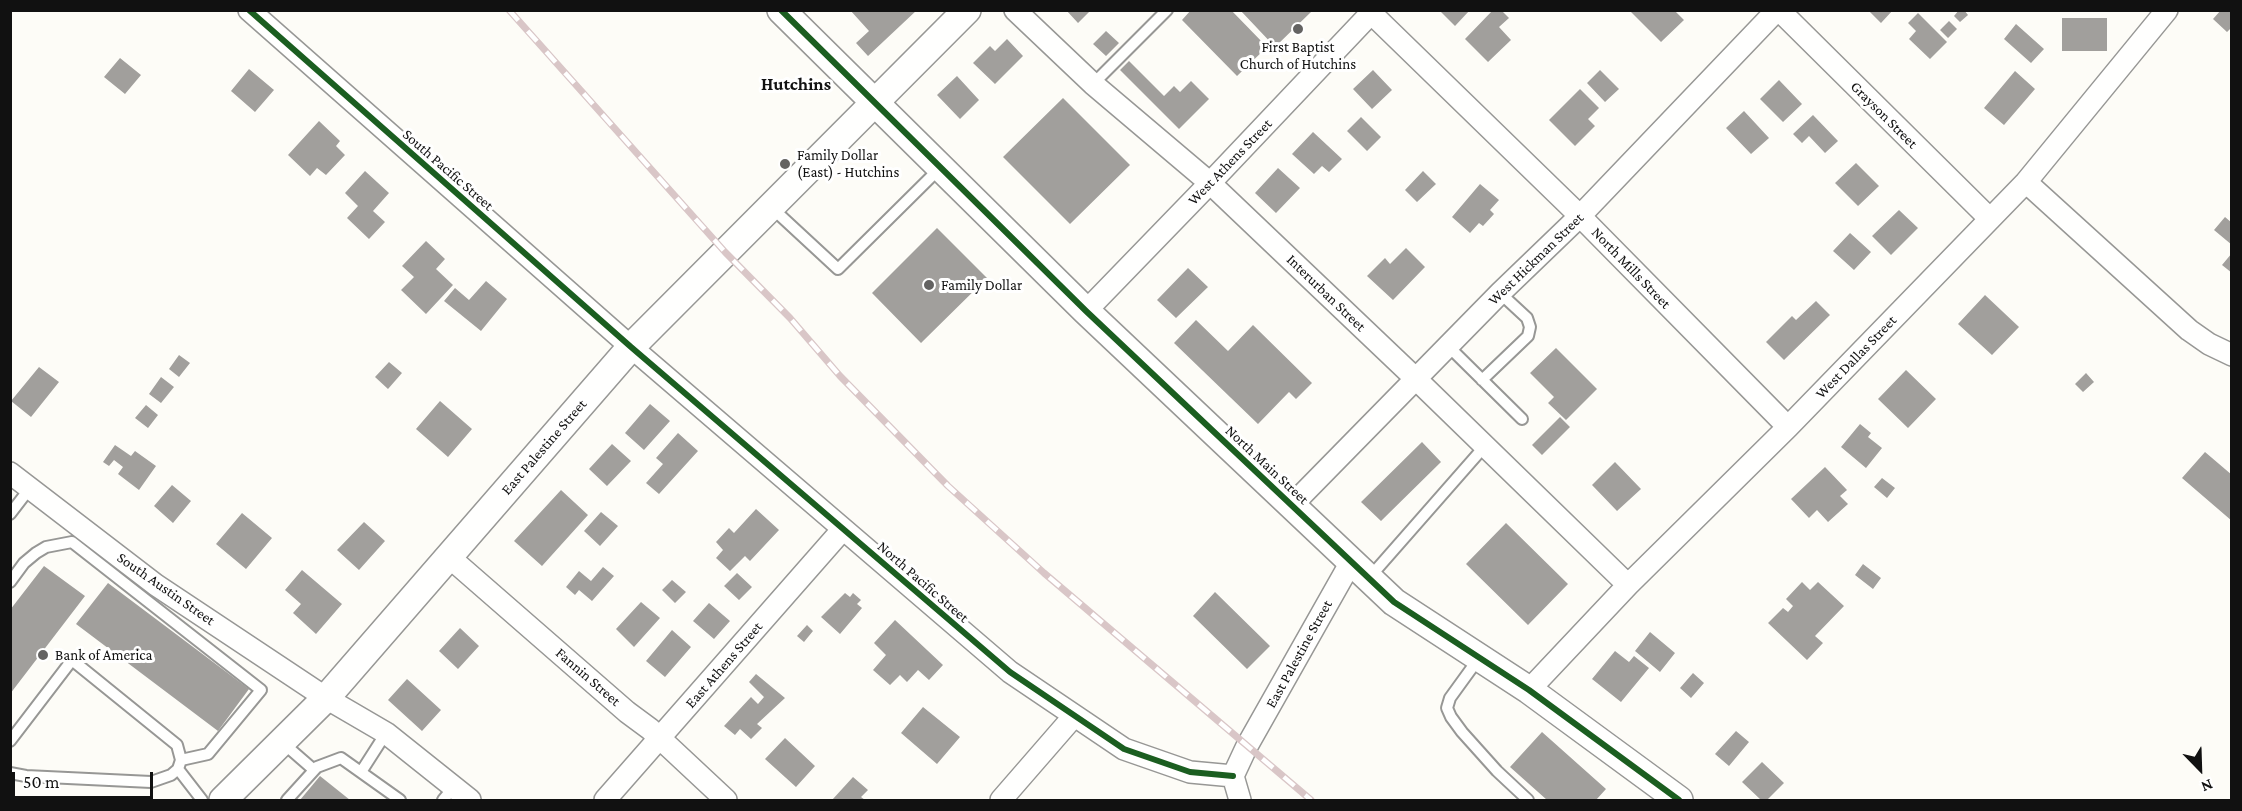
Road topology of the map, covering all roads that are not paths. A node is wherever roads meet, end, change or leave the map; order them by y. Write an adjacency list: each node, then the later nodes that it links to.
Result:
1 (249, 10): 20 (street, South Pacific Street)
2 (781, 10): 10 (street, North Main Street)
3 (967, 10): 10 (street, East Palestine Street)
4 (1015, 10): 9 (street, Interurban Street)
5 (1167, 10): 9 (lane)
6 (1778, 10): 15 (street, West Hickman Street); 16 (street, Grayson Street)
7 (2167, 10): 12 (street, West Dallas Street)
8 (1371, 11): 13 (street, West Athens Street); 15 (street, North Mills Street)
9 (1094, 84): 13 (street, Interurban Street)
10 (874, 103): 11 (street, North Main Street); 14 (street, East Palestine Street)
11 (940, 168): 14 (lane); 18 (street, North Main Street)
12 (2026, 182): 16 (street, West Dallas Street); 21 (street)
13 (1210, 183): 18 (street, West Athens Street); 22 (street, Interurban Street)
14 (771, 207): 20 (street, East Palestine Street)
15 (1580, 216): 17 (street, West Hickman Street); 25 (street, North Mills Street)
16 (1990, 219): 25 (street, West Dallas Street)
17 (1500, 293): 19 (street, West Hickman Street); 23 (lane)
18 (1086, 311): 29 (street, North Main Street)
19 (1448, 346): 22 (street, West Hickman Street); 23 (lane)
20 (631, 347): 31 (street, North Pacific Street); 32 (street, East Palestine Street)
21 (2232, 355)
22 (1416, 379): 26 (street, Interurban Street); 29 (street, West Hickman Street)
23 (1482, 380): 24 (lane)
24 (1522, 419)
25 (1788, 427): 35 (street, West Dallas Street)
26 (1484, 447): 33 (lane); 35 (street, Interurban Street)
27 (10, 473): 28 (street, South Austin Street)
28 (30, 488): 30 (lane); 38 (street, South Austin Street)
29 (1292, 505): 33 (street, North Main Street)
30 (10, 514)
31 (843, 529): 39 (street, North Pacific Street); 41 (street, East Athens Street)
32 (448, 556): 38 (street, East Palestine Street); 41 (street, Fannin Street)
33 (1360, 570): 36 (street, North Main Street); 48 (street, East Palestine Street)
34 (10, 582): 44 (lane)
35 (1628, 585): 37 (street, West Dallas Street)
36 (1479, 657): 37 (street, North Main Street); 59 (lane)
37 (1529, 690): 50 (street, North Main Street)
38 (326, 698): 40 (street, South Austin Street); 43 (street, East Palestine Street)
39 (1074, 716): 48 (street, North Pacific Street); 57 (street)
40 (386, 733): 46 (lane); 49 (street, South Austin Street)
41 (659, 738): 55 (street, East Athens Street); 56 (street, Fannin Street)
42 (10, 741): 44 (lane)
43 (281, 742): 45 (lane); 52 (street, East Palestine Street)
44 (179, 765): 47 (lane); 51 (lane)
45 (314, 770): 46 (lane); 53 (lane)
46 (361, 772): 54 (lane)
47 (10, 773)
48 (1233, 776): 58 (street)
49 (455, 796)
50 (1674, 799)
51 (202, 801)
52 (224, 801)
53 (287, 801)
54 (400, 801)
55 (605, 801)
56 (726, 801)
57 (1001, 801)
58 (1240, 801)
59 (1528, 801)

